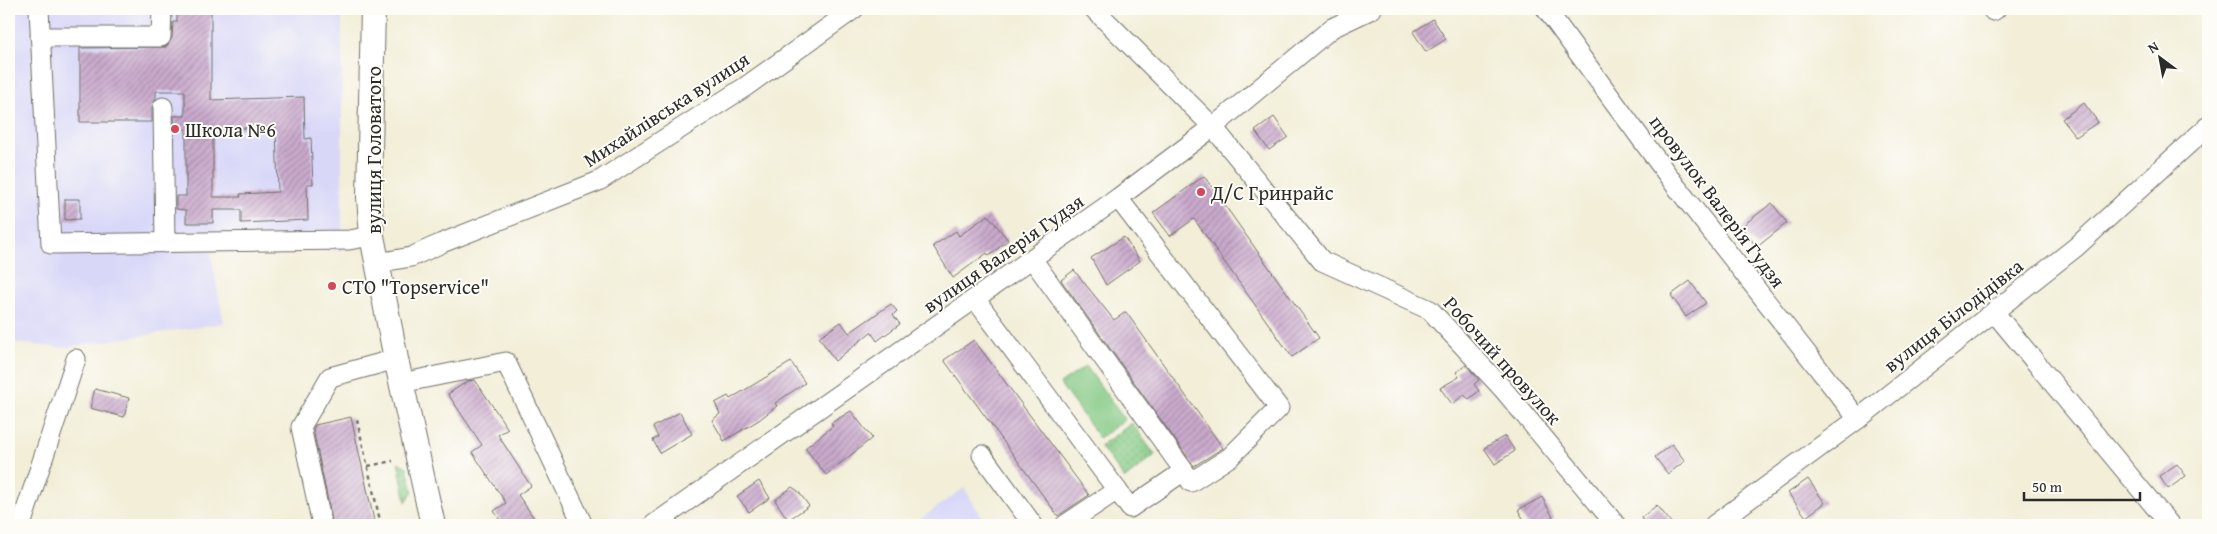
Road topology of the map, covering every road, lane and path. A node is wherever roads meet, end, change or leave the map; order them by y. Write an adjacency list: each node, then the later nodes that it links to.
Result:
1 (39, 9): 8 (street)
2 (162, 9): 8 (street)
3 (373, 9): 13 (main road, вулиця Головатого)
4 (854, 9): 16 (street, Михайлівська вулиця)
5 (1094, 9): 11 (street, Робочий провулок)
6 (1372, 9): 11 (street, вулиця Валерія Гудзя)
7 (1546, 9): 22 (street, провулок Валерія Гудзя)
8 (40, 37): 14 (street)
9 (163, 108): 14 (street)
10 (2208, 126): 18 (street, вулиця Білодідівка)
11 (1213, 127): 12 (street, вулиця Валерія Гудзя); 38 (street, Робочий провулок)
12 (1118, 198): 15 (street, вулиця Валерія Гудзя); 27 (street)
13 (372, 236): 14 (street); 16 (main road, вулиця Головатого)
14 (165, 243)
15 (1033, 260): 17 (street, вулиця Валерія Гудзя); 27 (street)
16 (377, 263): 20 (main road, вулиця Головатого)
17 (976, 300): 28 (street); 35 (street, вулиця Валерія Гудзя)
18 (1994, 312): 22 (street, вулиця Білодідівка); 40 (street)
19 (76, 359): 30 (street)
20 (396, 359): 21 (main road, вулиця Головатого); 31 (street)
21 (401, 384): 33 (main road, вулиця Головатого); 34 (street)
22 (1858, 419): 39 (street, вулиця Білодідівка)
23 (357, 420): 26 (path)
24 (982, 456): 36 (street)
25 (393, 460): 26 (path)
26 (368, 466): 32 (path)
27 (1184, 472): 28 (street)
28 (1117, 490): 37 (street)
29 (405, 520): 32 (path)
30 (22, 525)
31 (322, 525)
32 (381, 525)
33 (433, 525)
34 (583, 525)
35 (653, 525)
36 (1033, 525)
37 (1065, 525)
38 (1616, 525)
39 (1714, 525)
40 (2170, 525)

